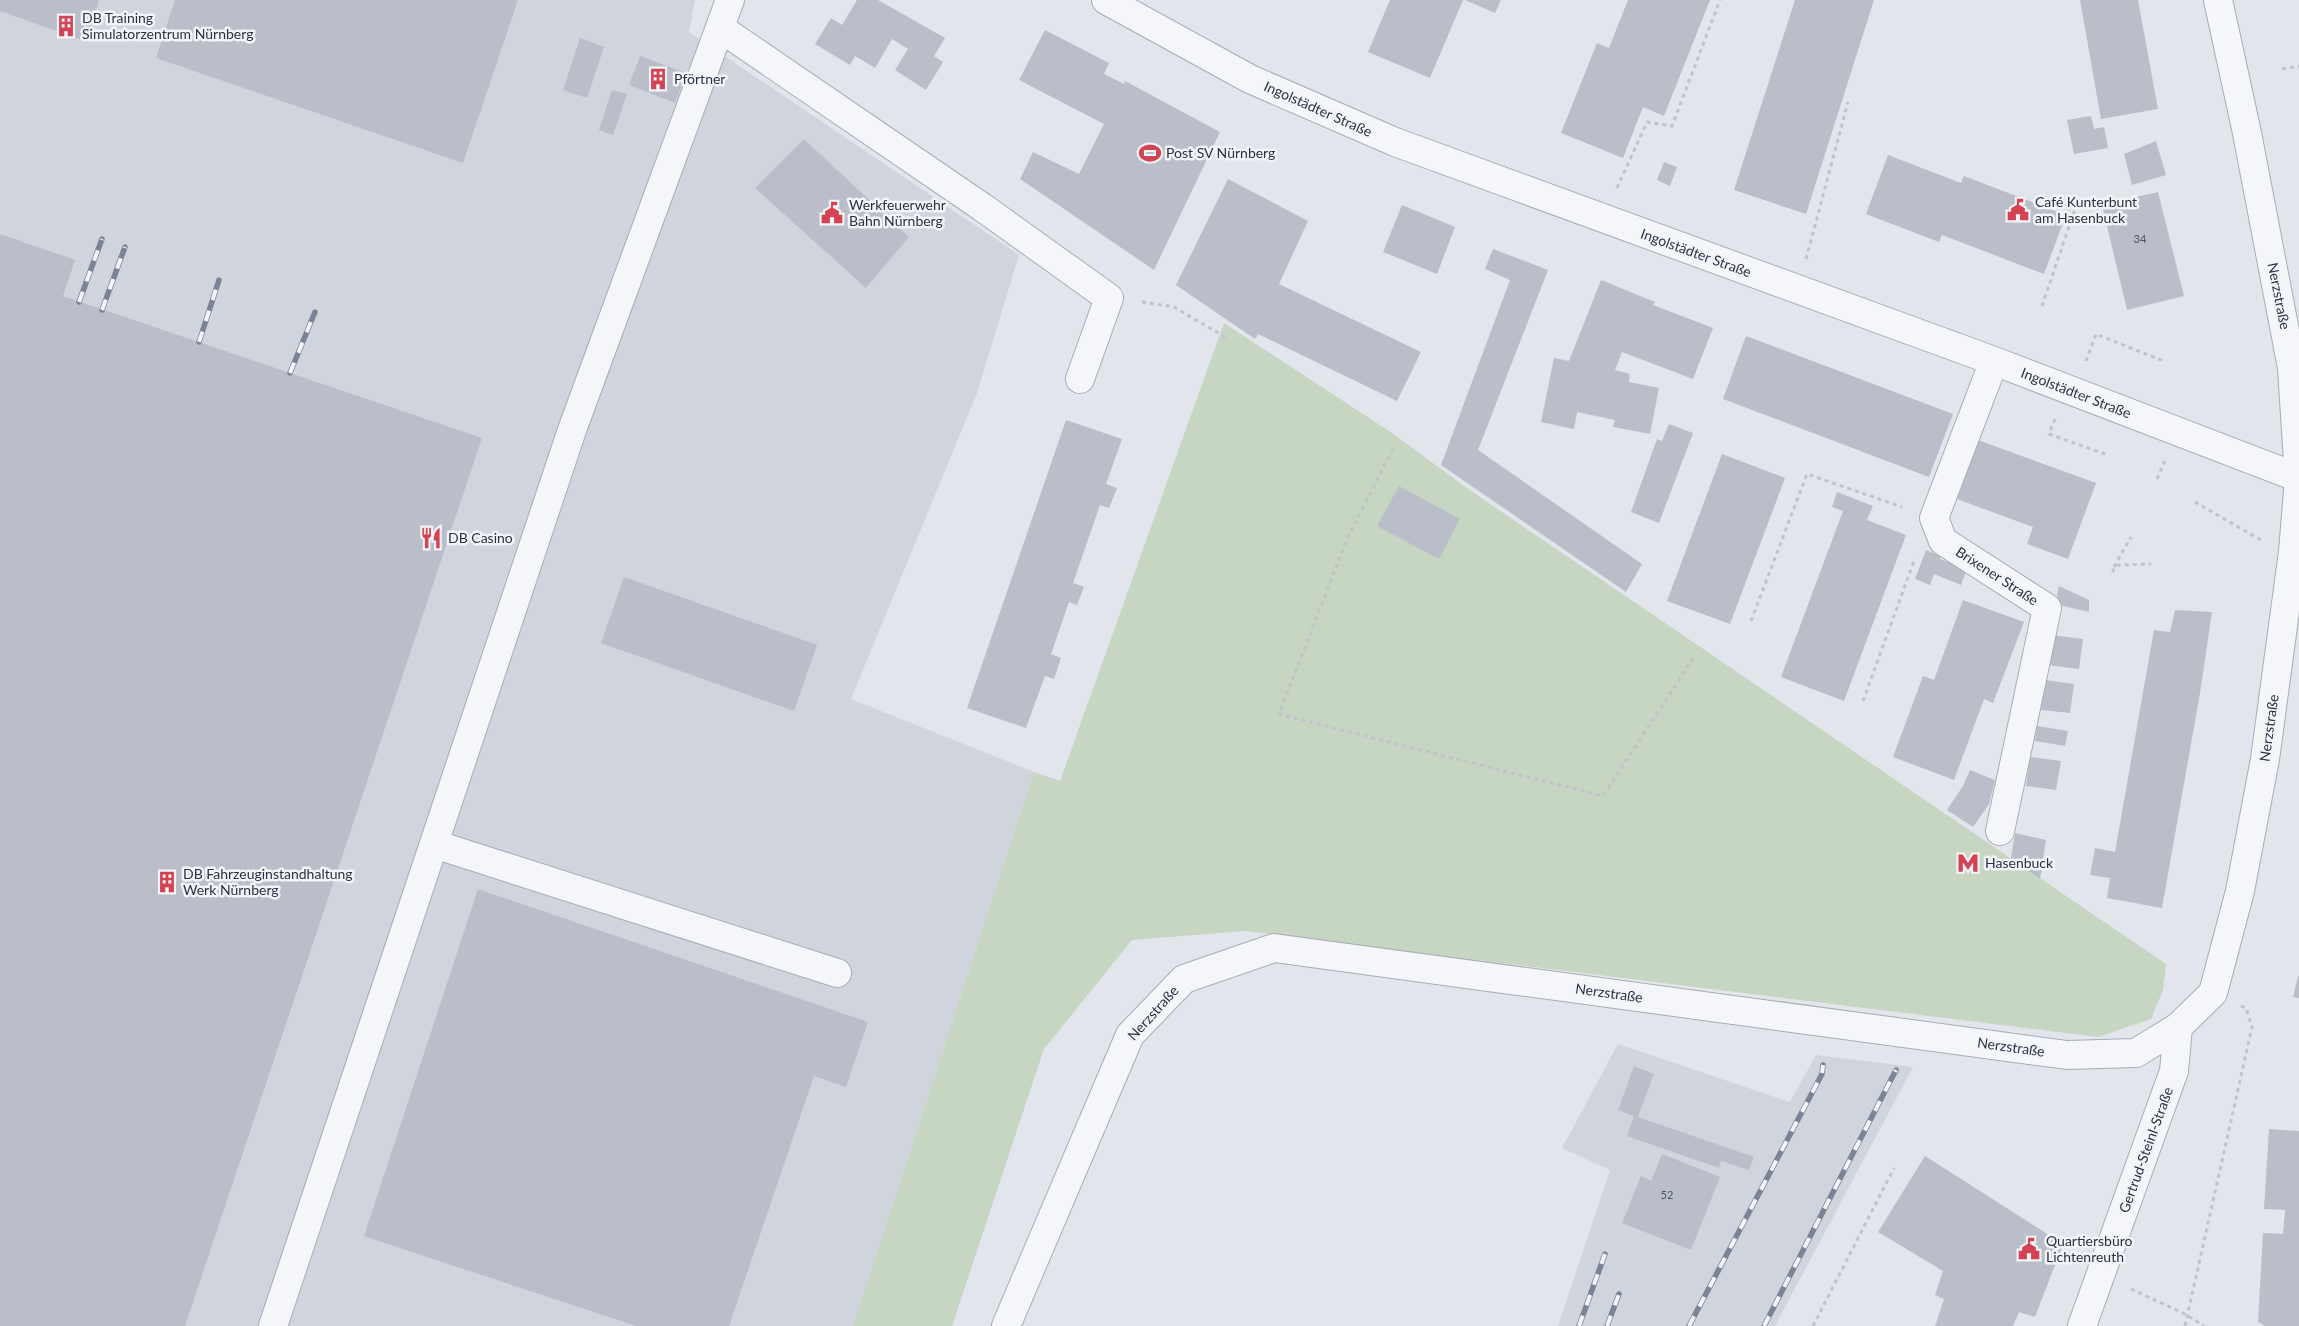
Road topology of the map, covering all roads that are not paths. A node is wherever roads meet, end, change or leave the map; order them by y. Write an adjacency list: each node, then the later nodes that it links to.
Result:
1 (730, 0): 4 (street)
2 (1106, 0): 5 (street, Ingolstädter Straße)
3 (2218, 0): 7 (street, Nerzstraße)
4 (720, 28): 6 (street); 9 (street)
5 (1994, 361): 7 (street, Ingolstädter Straße); 8 (street, Brixener Straße)
6 (1080, 380)
7 (2299, 478): 11 (street, Nerzstraße)
8 (2000, 831)
9 (434, 844): 10 (street); 12 (street)
10 (837, 973)
11 (2178, 1027): 13 (street, Nerzstraße); 14 (street, Gertrud-Steinl-Straße)
12 (273, 1326)
13 (1006, 1326)
14 (2082, 1326)

